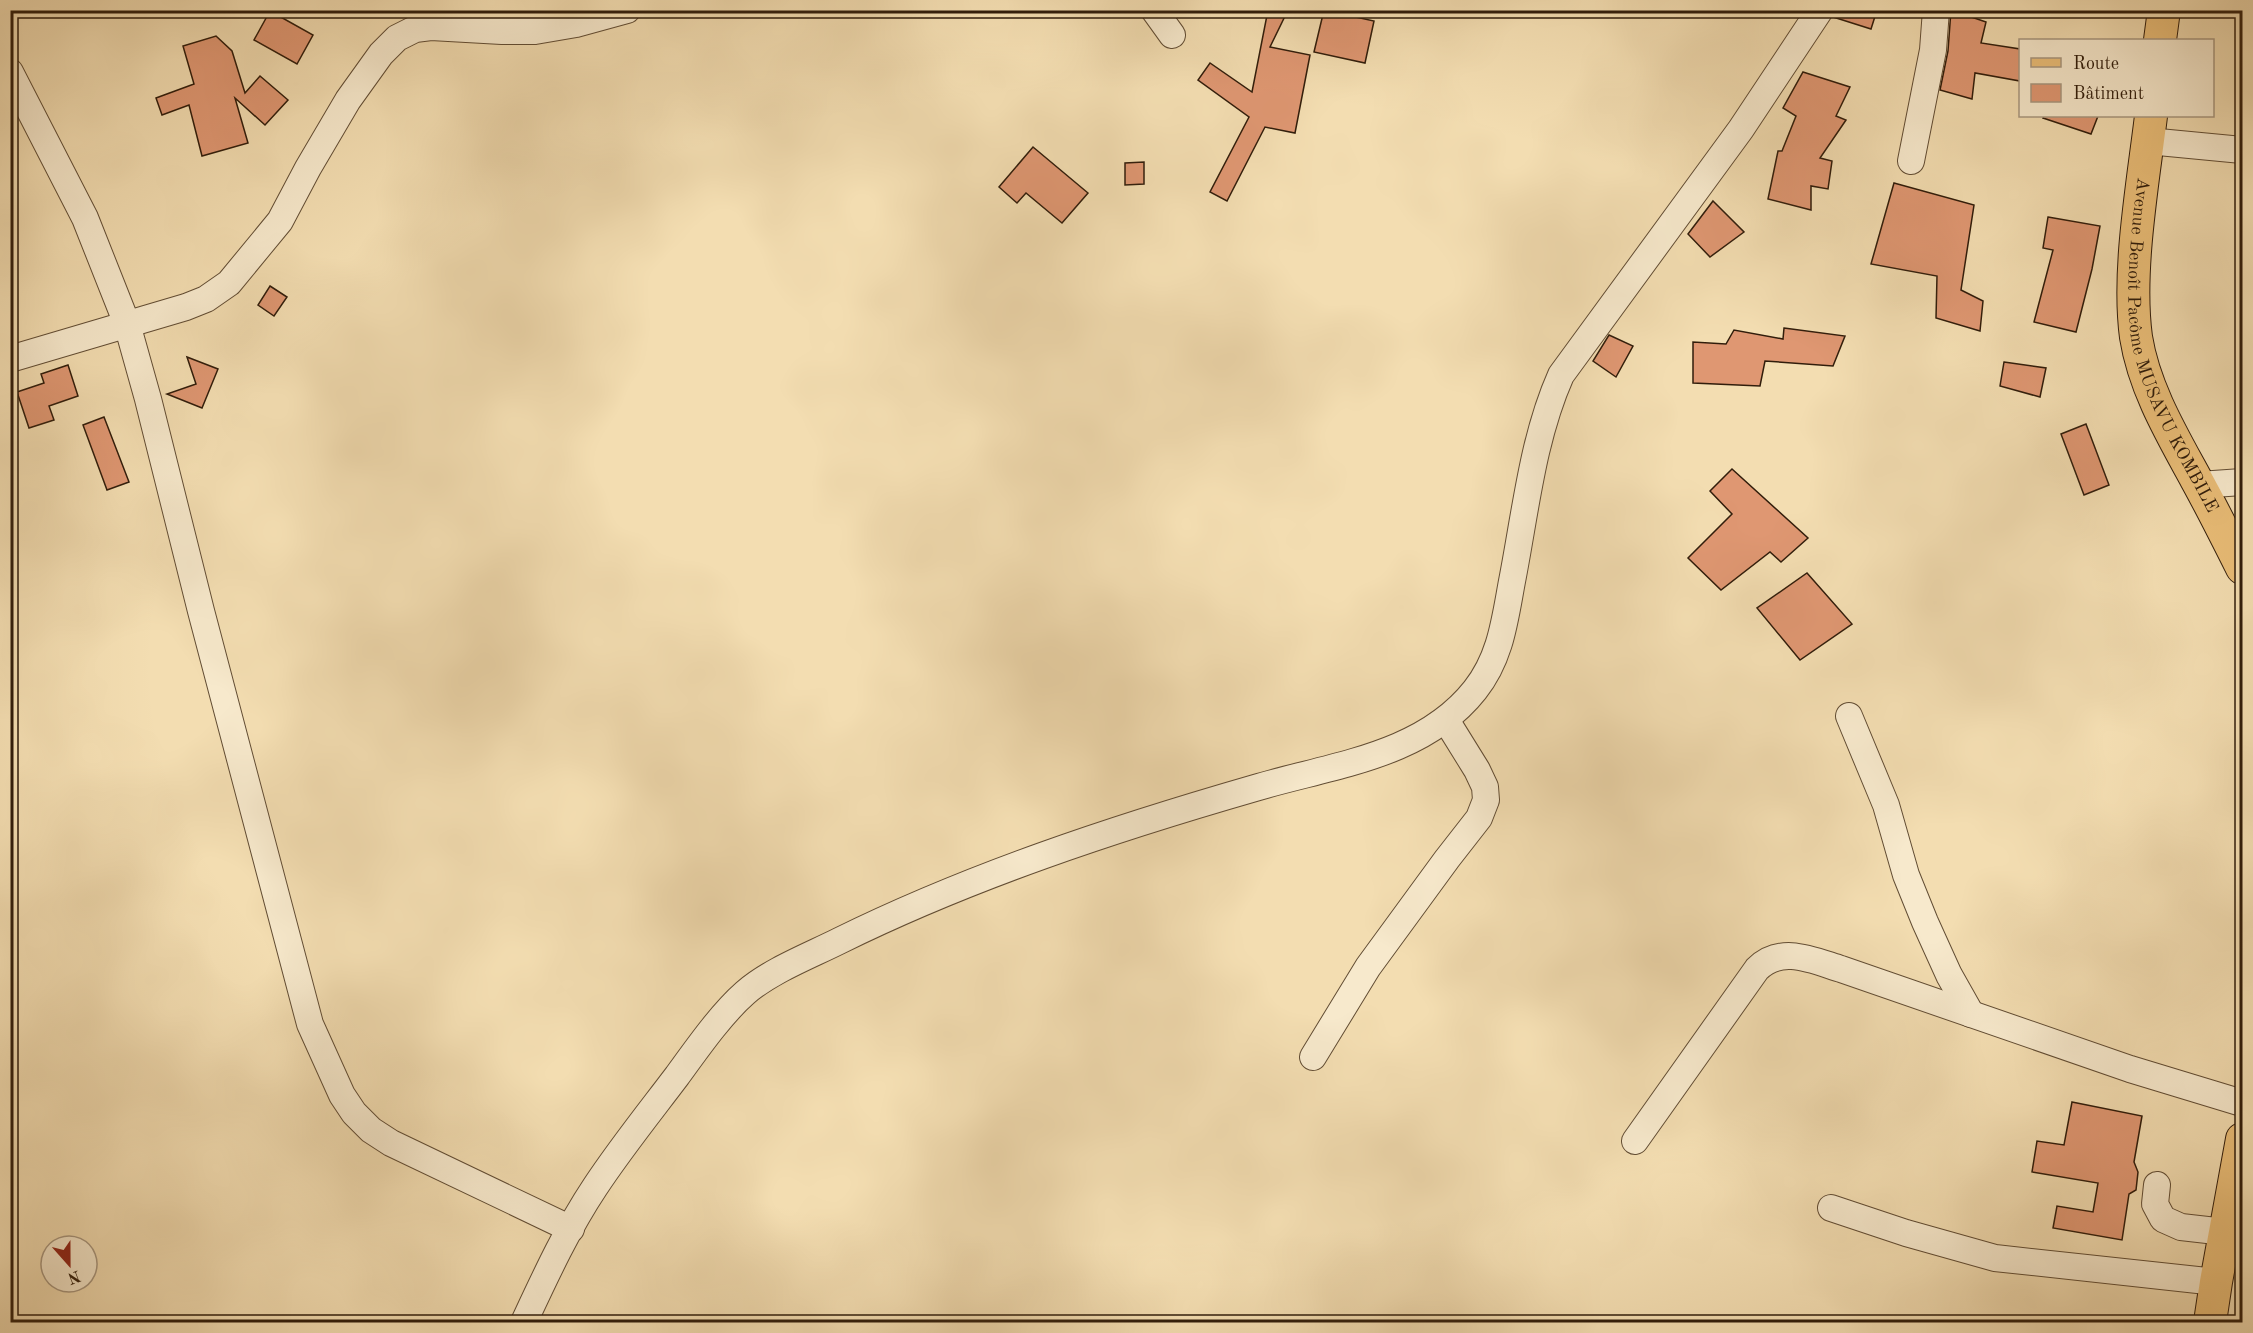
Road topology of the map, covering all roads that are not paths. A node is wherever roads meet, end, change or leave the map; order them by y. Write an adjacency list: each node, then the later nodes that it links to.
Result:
1 (1154, 10): 6 (street)
2 (1820, 10): 18 (street)
3 (1936, 10): 11 (street)
4 (2164, 10): 7 (main road)
5 (613, 12): 12 (street)
6 (1172, 35)
7 (2160, 39)
8 (10, 72): 12 (street)
9 (2150, 128): 10 (street); 15 (main road, Avenue Benoît Pacôme MUSAVU KOMBILE)
10 (2242, 150)
11 (1911, 161)
12 (127, 324): 13 (street); 26 (street)
13 (10, 359)
14 (2242, 482): 15 (street)
15 (2199, 485): 16 (main road, Avenue Benoît Pacôme MUSAVU KOMBILE)
16 (2242, 568)
17 (1849, 716): 19 (street)
18 (1446, 720): 20 (street); 26 (street)
19 (1971, 1014): 21 (street); 23 (street)
20 (1313, 1057)
21 (2242, 1103)
22 (2242, 1139): 27 (main road)
23 (1635, 1140)
24 (2157, 1185): 27 (street)
25 (1831, 1208): 28 (street)
26 (571, 1229): 29 (street)
27 (2225, 1232): 28 (main road)
28 (2216, 1282): 30 (main road)
29 (524, 1323)
30 (2210, 1323)

